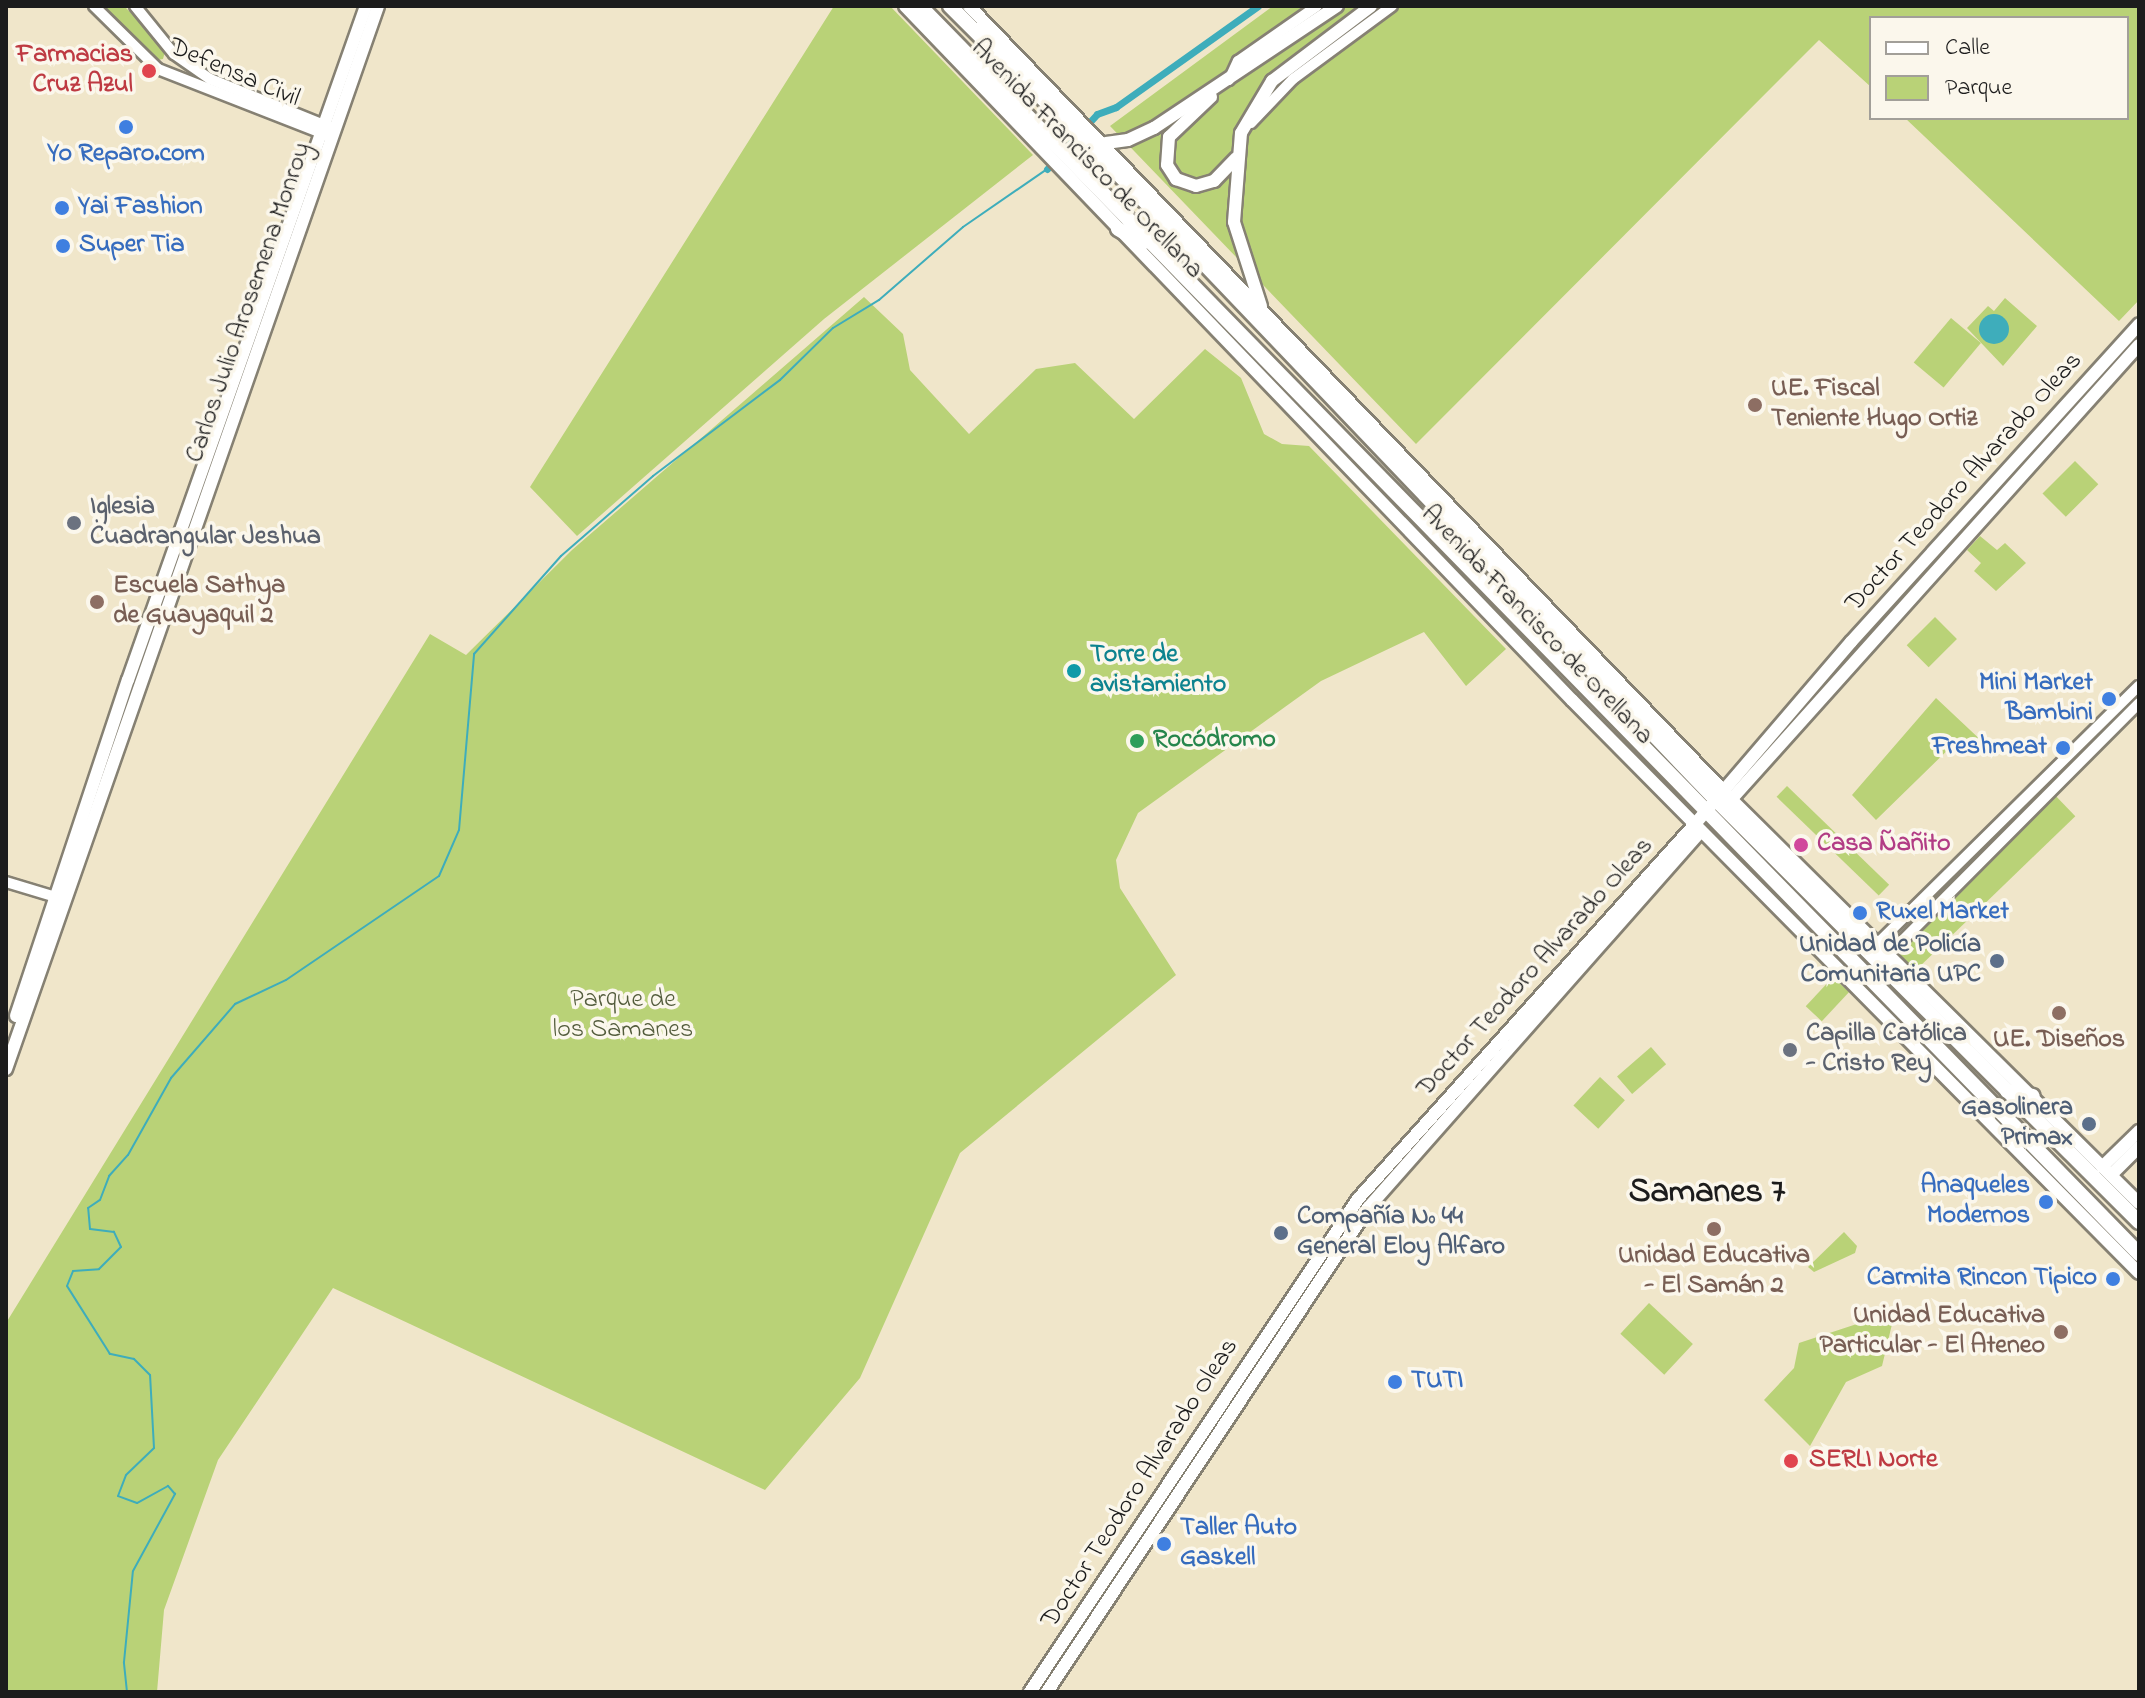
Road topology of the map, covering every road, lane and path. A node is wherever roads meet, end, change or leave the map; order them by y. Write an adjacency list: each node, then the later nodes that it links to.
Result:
1 (94, 6): 16 (street, Defensa Civil)
2 (135, 6): 16 (street, Defensa Civil)
3 (366, 6): 16 (main road, Carlos Julio Arosemena Monroy)
4 (378, 6): 16 (main road, Carlos Julio Arosemena Monroy)
5 (905, 6): 19 (main road, Avenida Francisco de Orellana)
6 (920, 6): 19 (highway, Avenida Francisco de Orellana)
7 (950, 6): 15 (highway, Avenida Francisco de Orellana)
8 (969, 6): 15 (main road, Avenida Francisco de Orellana)
9 (1317, 6): 13 (street)
10 (1337, 6): 13 (main road)
11 (1371, 6): 17 (main road)
12 (1392, 6): 17 (street)
13 (1229, 82): 14 (main road)
14 (1215, 91): 18 (main road); 21 (main road)
15 (1072, 118): 18 (highway, Avenida Francisco de Orellana)
16 (327, 131): 37 (main road, Carlos Julio Arosemena Monroy)
17 (1241, 133): 21 (main road)
18 (1098, 141): 20 (main road, Avenida Francisco de Orellana); 23 (highway, Avenida Francisco de Orellana)
19 (1046, 144): 22 (highway, Avenida Francisco de Orellana)
20 (1118, 156): 23 (highway); 26 (main road, Avenida Francisco de Orellana)
21 (1236, 158): 26 (main road)
22 (1065, 164): 24 (main road, Avenida Francisco de Orellana); 25 (highway, Avenida Francisco de Orellana)
23 (1129, 185): 32 (highway, Avenida Francisco de Orellana)
24 (1118, 229): 25 (highway); 33 (main road, Avenida Francisco de Orellana)
25 (1160, 253): 33 (highway, Avenida Francisco de Orellana)
26 (1261, 306): 32 (main road, Avenida Francisco de Orellana)
27 (2139, 324): 32 (main road, Doctor Teodoro Alvarado Oleas)
28 (2139, 345): 32 (main road, Doctor Teodoro Alvarado Oleas)
29 (2139, 686): 30 (street)
30 (2130, 695): 31 (street); 34 (street)
31 (2138, 704): 35 (street)
32 (1723, 799): 33 (main road, Doctor Teodoro Alvarado Oleas); 38 (main road, Avenida Francisco de Orellana); 42 (highway, Avenida Francisco de Orellana)
33 (1703, 822): 49 (highway, Avenida Francisco de Orellana); 50 (main road, Doctor Teodoro Alvarado Oleas); 51 (main road, Avenida Francisco de Orellana)
34 (1980, 842): 35 (street); 38 (street)
35 (1990, 852): 39 (street)
36 (6, 882): 37 (street)
37 (59, 901): 40 (main road, Carlos Julio Arosemena Monroy); 41 (main road, Carlos Julio Arosemena Monroy)
38 (1878, 943): 39 (main road, Avenida Francisco de Orellana)
39 (1889, 954): 43 (main road, Avenida Francisco de Orellana)
40 (6, 1046)
41 (6, 1069)
42 (2007, 1091): 43 (highway); 48 (highway, Avenida Francisco de Orellana)
43 (2033, 1096): 46 (main road, Avenida Francisco de Orellana)
44 (2139, 1131): 46 (main road)
45 (2139, 1147): 46 (main road)
46 (2106, 1171): 47 (main road, Avenida Francisco de Orellana)
47 (2139, 1203)
48 (2139, 1222)
49 (2139, 1254)
50 (1319, 1268): 52 (main road, Doctor Teodoro Alvarado Oleas); 53 (main road, Doctor Teodoro Alvarado Oleas)
51 (2139, 1273)
52 (1030, 1692)
53 (1047, 1692)

